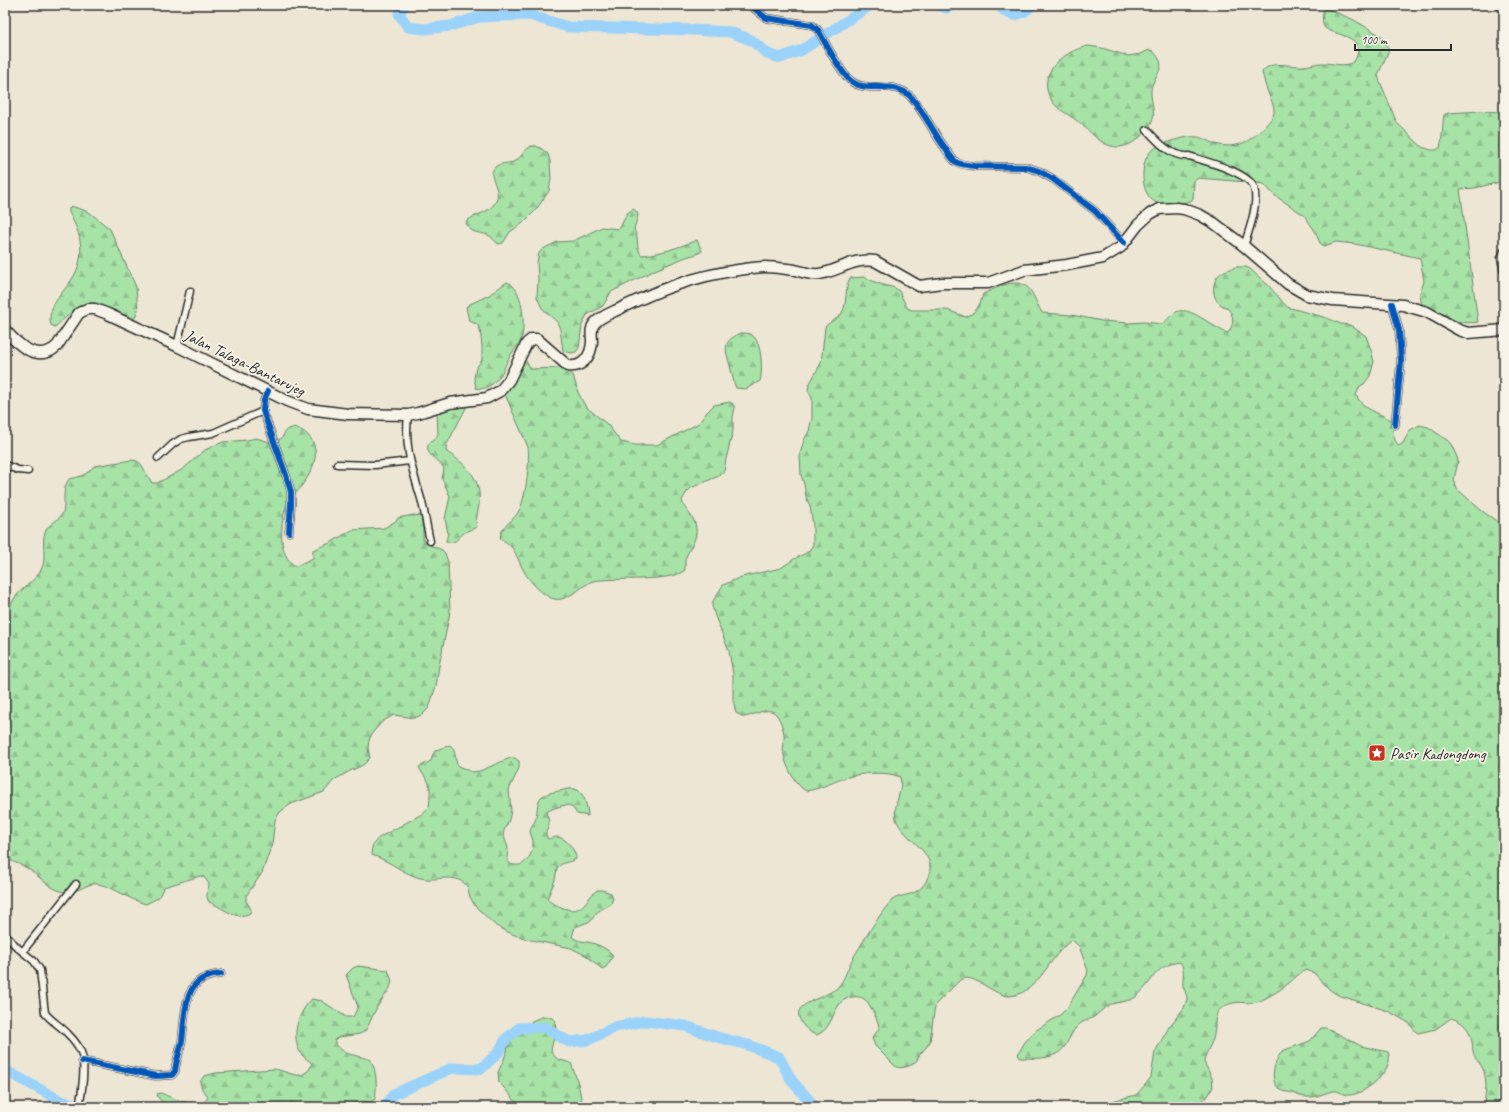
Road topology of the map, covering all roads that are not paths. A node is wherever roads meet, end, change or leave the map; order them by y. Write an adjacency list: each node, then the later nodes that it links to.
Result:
1 (750, 5): 3 (street)
2 (1147, 130): 4 (street)
3 (1124, 243): 4 (main road, Jalan Talaga-Bantarujeg); 14 (main road, Jalan Talaga-Bantarujeg)
4 (1244, 246): 8 (main road, Jalan Talaga-Bantarujeg)
5 (1504, 251): 6 (street)
6 (1504, 271)
7 (190, 290): 11 (street)
8 (1392, 304): 10 (main road, Jalan Talaga-Bantarujeg); 15 (street)
9 (5, 330): 11 (main road, Jalan Talaga-Bantarujeg)
10 (1504, 330)
11 (177, 346): 12 (main road, Jalan Talaga-Bantarujeg)
12 (268, 391): 13 (street); 14 (main road, Jalan Talaga-Bantarujeg)
13 (263, 411): 16 (street); 21 (street)
14 (408, 415): 17 (street)
15 (1395, 425)
16 (158, 458)
17 (410, 461): 18 (street); 22 (street)
18 (337, 464)
19 (5, 465): 20 (street)
20 (28, 471)
21 (289, 532)
22 (430, 541)
23 (76, 884): 25 (street)
24 (5, 935): 25 (street)
25 (23, 951): 27 (street)
26 (221, 974): 27 (street)
27 (82, 1062): 28 (street)
28 (79, 1107)

